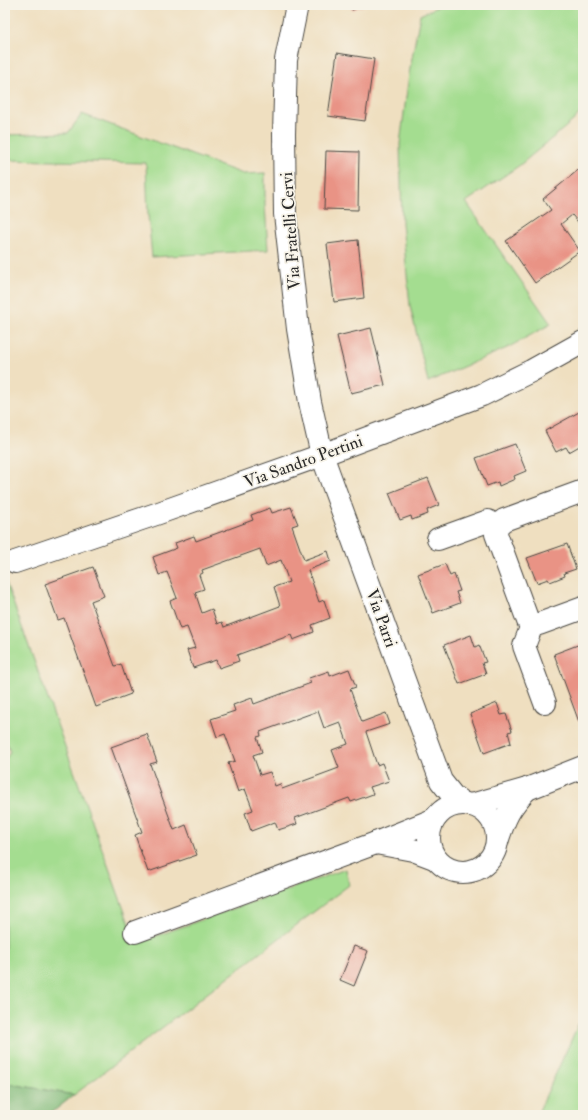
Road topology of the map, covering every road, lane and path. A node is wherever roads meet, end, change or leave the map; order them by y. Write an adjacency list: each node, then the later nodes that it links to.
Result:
1 (297, 5): 3 (street, Via Fratelli Cervi)
2 (583, 342): 3 (street, Via Sandro Pertini)
3 (322, 455): 7 (street, Via Sandro Pertini); 12 (street, Via Parri)
4 (583, 491): 5 (street)
5 (497, 526): 6 (street); 9 (street)
6 (438, 538)
7 (15, 562)
8 (583, 608): 9 (street)
9 (532, 625): 10 (street)
10 (545, 703)
11 (583, 767): 13 (street)
12 (441, 781): 14 (street, Via Parri); 15 (street, Via Parri)
13 (527, 789): 14 (street); 16 (street)
14 (468, 804): 15 (street); 16 (street)
15 (434, 818): 17 (street); 18 (street)
16 (497, 842): 18 (street)
17 (376, 843): 18 (street); 19 (street)
18 (434, 858)
19 (135, 932)

